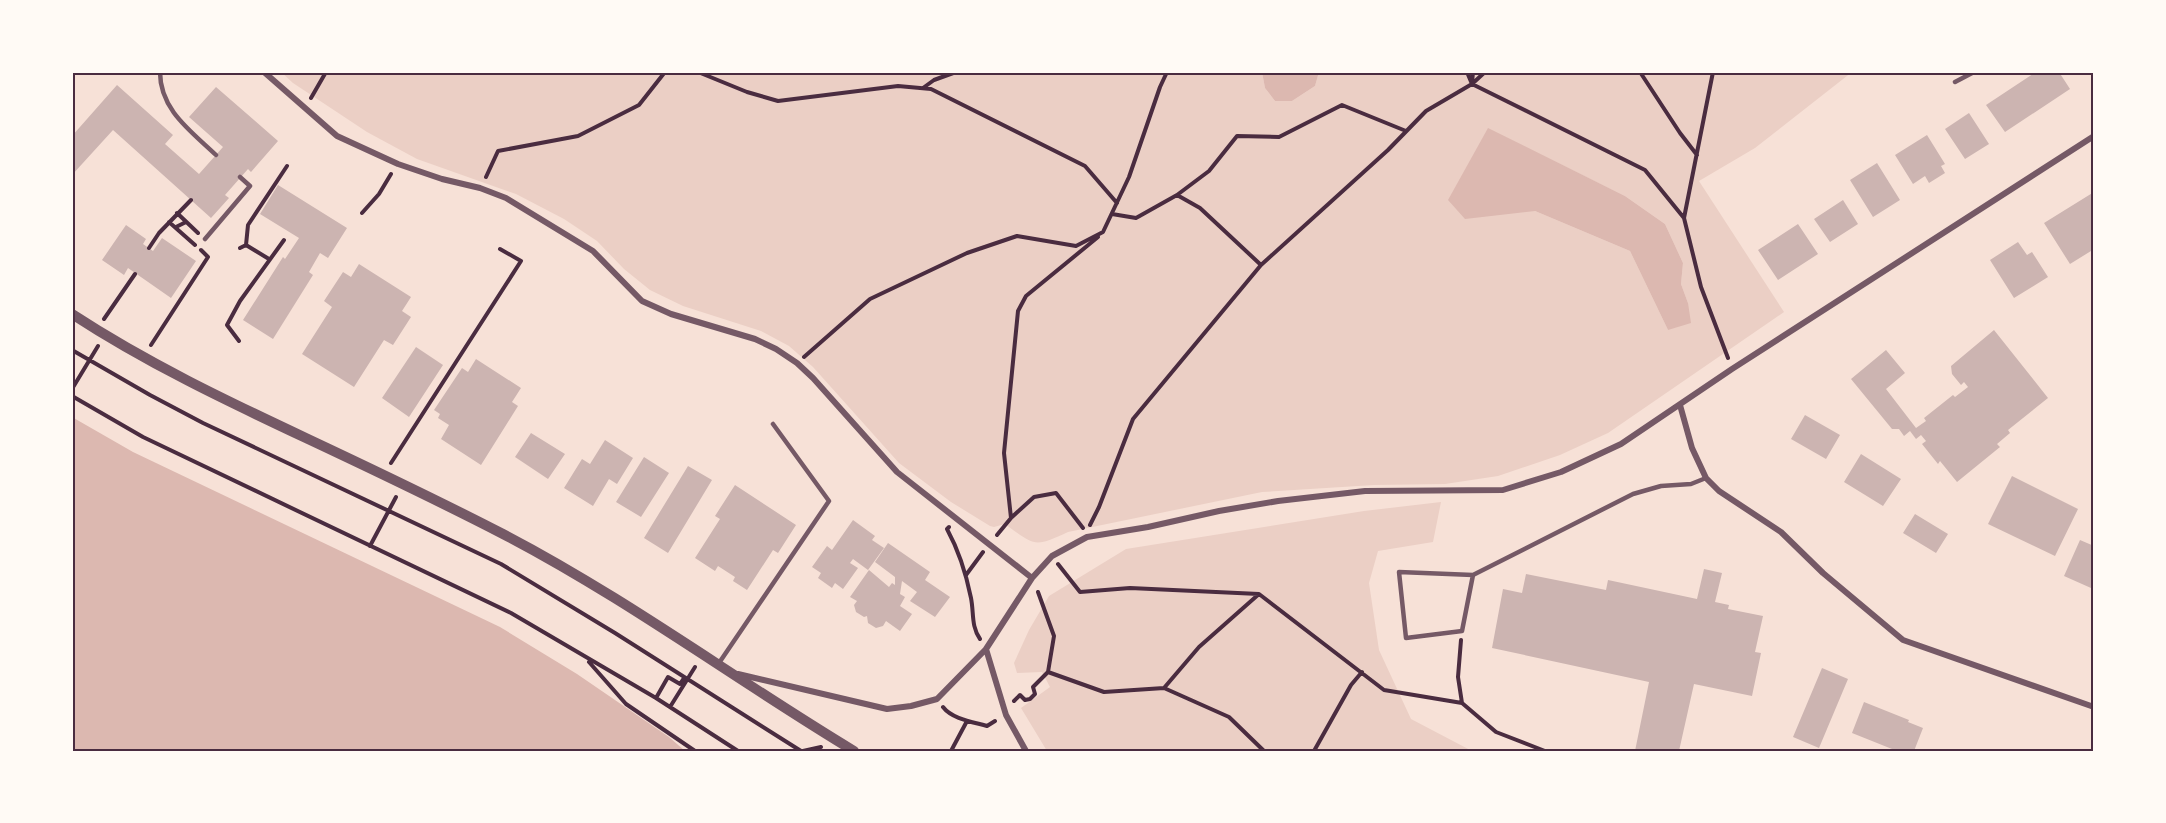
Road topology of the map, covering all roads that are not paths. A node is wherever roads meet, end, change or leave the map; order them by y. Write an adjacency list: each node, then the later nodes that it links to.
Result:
1 (160, 72): 6 (lane)
2 (264, 72): 14 (street)
3 (1974, 72): 4 (lane)
4 (1955, 82)
5 (2094, 136): 10 (street)
6 (216, 155)
7 (240, 177): 8 (lane)
8 (205, 239)
9 (72, 314): 16 (street)
10 (1680, 405): 12 (street); 14 (street)
11 (773, 424): 16 (lane)
12 (1706, 478): 13 (lane); 18 (street)
13 (1473, 575): 13 (lane)
14 (1032, 578): 15 (street)
15 (986, 649): 17 (street); 20 (street)
16 (718, 665): 17 (street)
17 (729, 672): 19 (street)
18 (2094, 707)
19 (854, 751)
20 (1026, 751)

